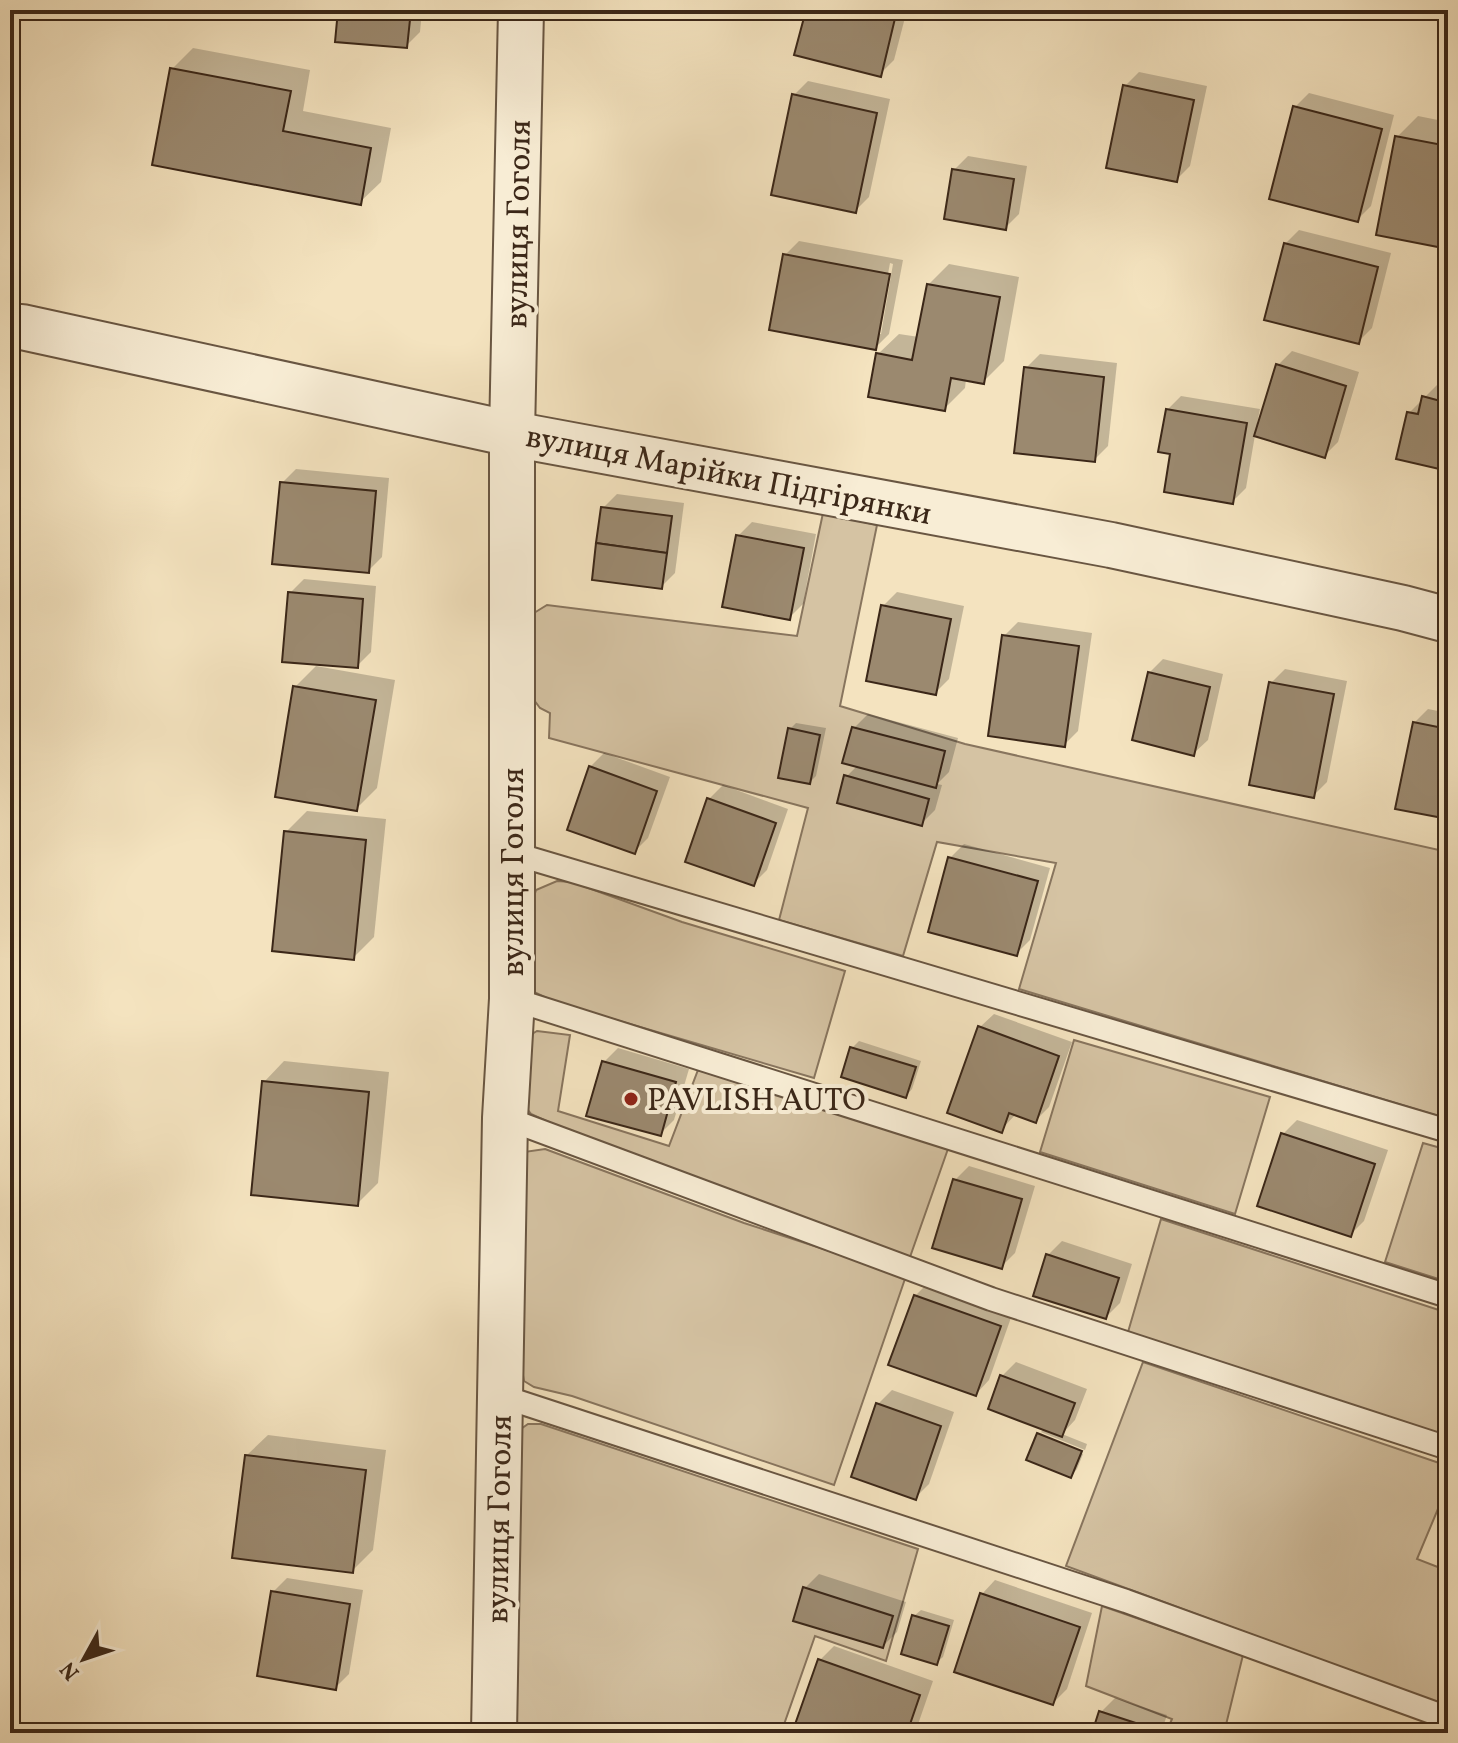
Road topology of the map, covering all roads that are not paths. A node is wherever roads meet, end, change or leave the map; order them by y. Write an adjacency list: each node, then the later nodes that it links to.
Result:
1 (521, 10): 3 (street, вулиця Гоголя)
2 (10, 327): 3 (street, вулиця Марійки Підгірянки)
3 (512, 434): 4 (street, вулиця Марійки Підгірянки); 5 (street, вулиця Гоголя)
4 (1448, 620)
5 (512, 853): 6 (street, вулиця Гоголя); 8 (lane)
6 (512, 999): 7 (street, вулиця Гоголя); 9 (lane)
7 (505, 1118): 10 (street, вулиця Гоголя); 11 (lane)
8 (1448, 1131)
9 (1448, 1296)
10 (501, 1396): 12 (lane); 13 (street, вулиця Гоголя)
11 (1448, 1448)
12 (1448, 1718)
13 (494, 1733)

